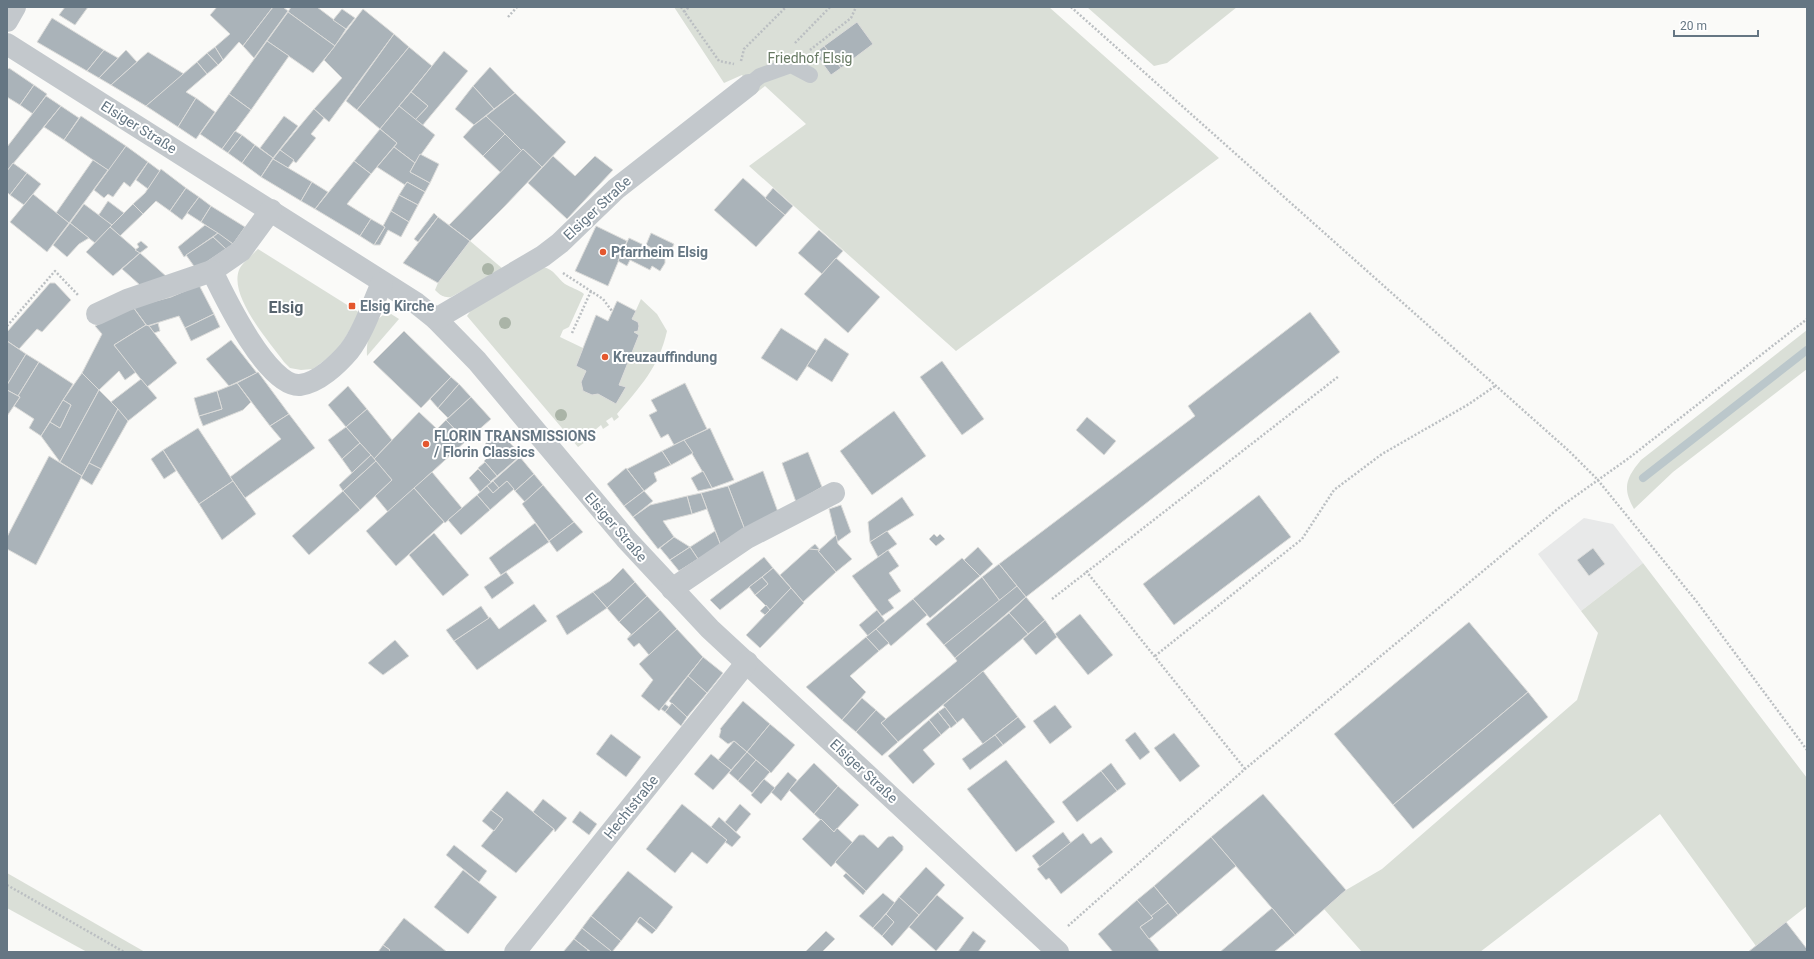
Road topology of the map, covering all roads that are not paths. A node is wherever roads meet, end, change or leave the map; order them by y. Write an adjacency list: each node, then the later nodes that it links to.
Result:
1 (16, 7): 2 (street)
2 (7, 21)
3 (7, 44): 6 (street, Elsiger Straße)
4 (810, 75): 5 (lane)
5 (749, 85): 10 (street, Elsiger Straße)
6 (271, 210): 7 (street); 8 (street, Elsiger Straße)
7 (212, 271): 8 (street); 9 (street)
8 (382, 283): 10 (street, Elsiger Straße)
9 (96, 314)
10 (436, 319): 12 (street, Elsiger Straße)
11 (834, 493): 12 (street)
12 (672, 589): 13 (street, Elsiger Straße)
13 (748, 662): 14 (street, Elsiger Straße); 15 (street, Hechtstraße)
14 (1053, 948)
15 (515, 952)

